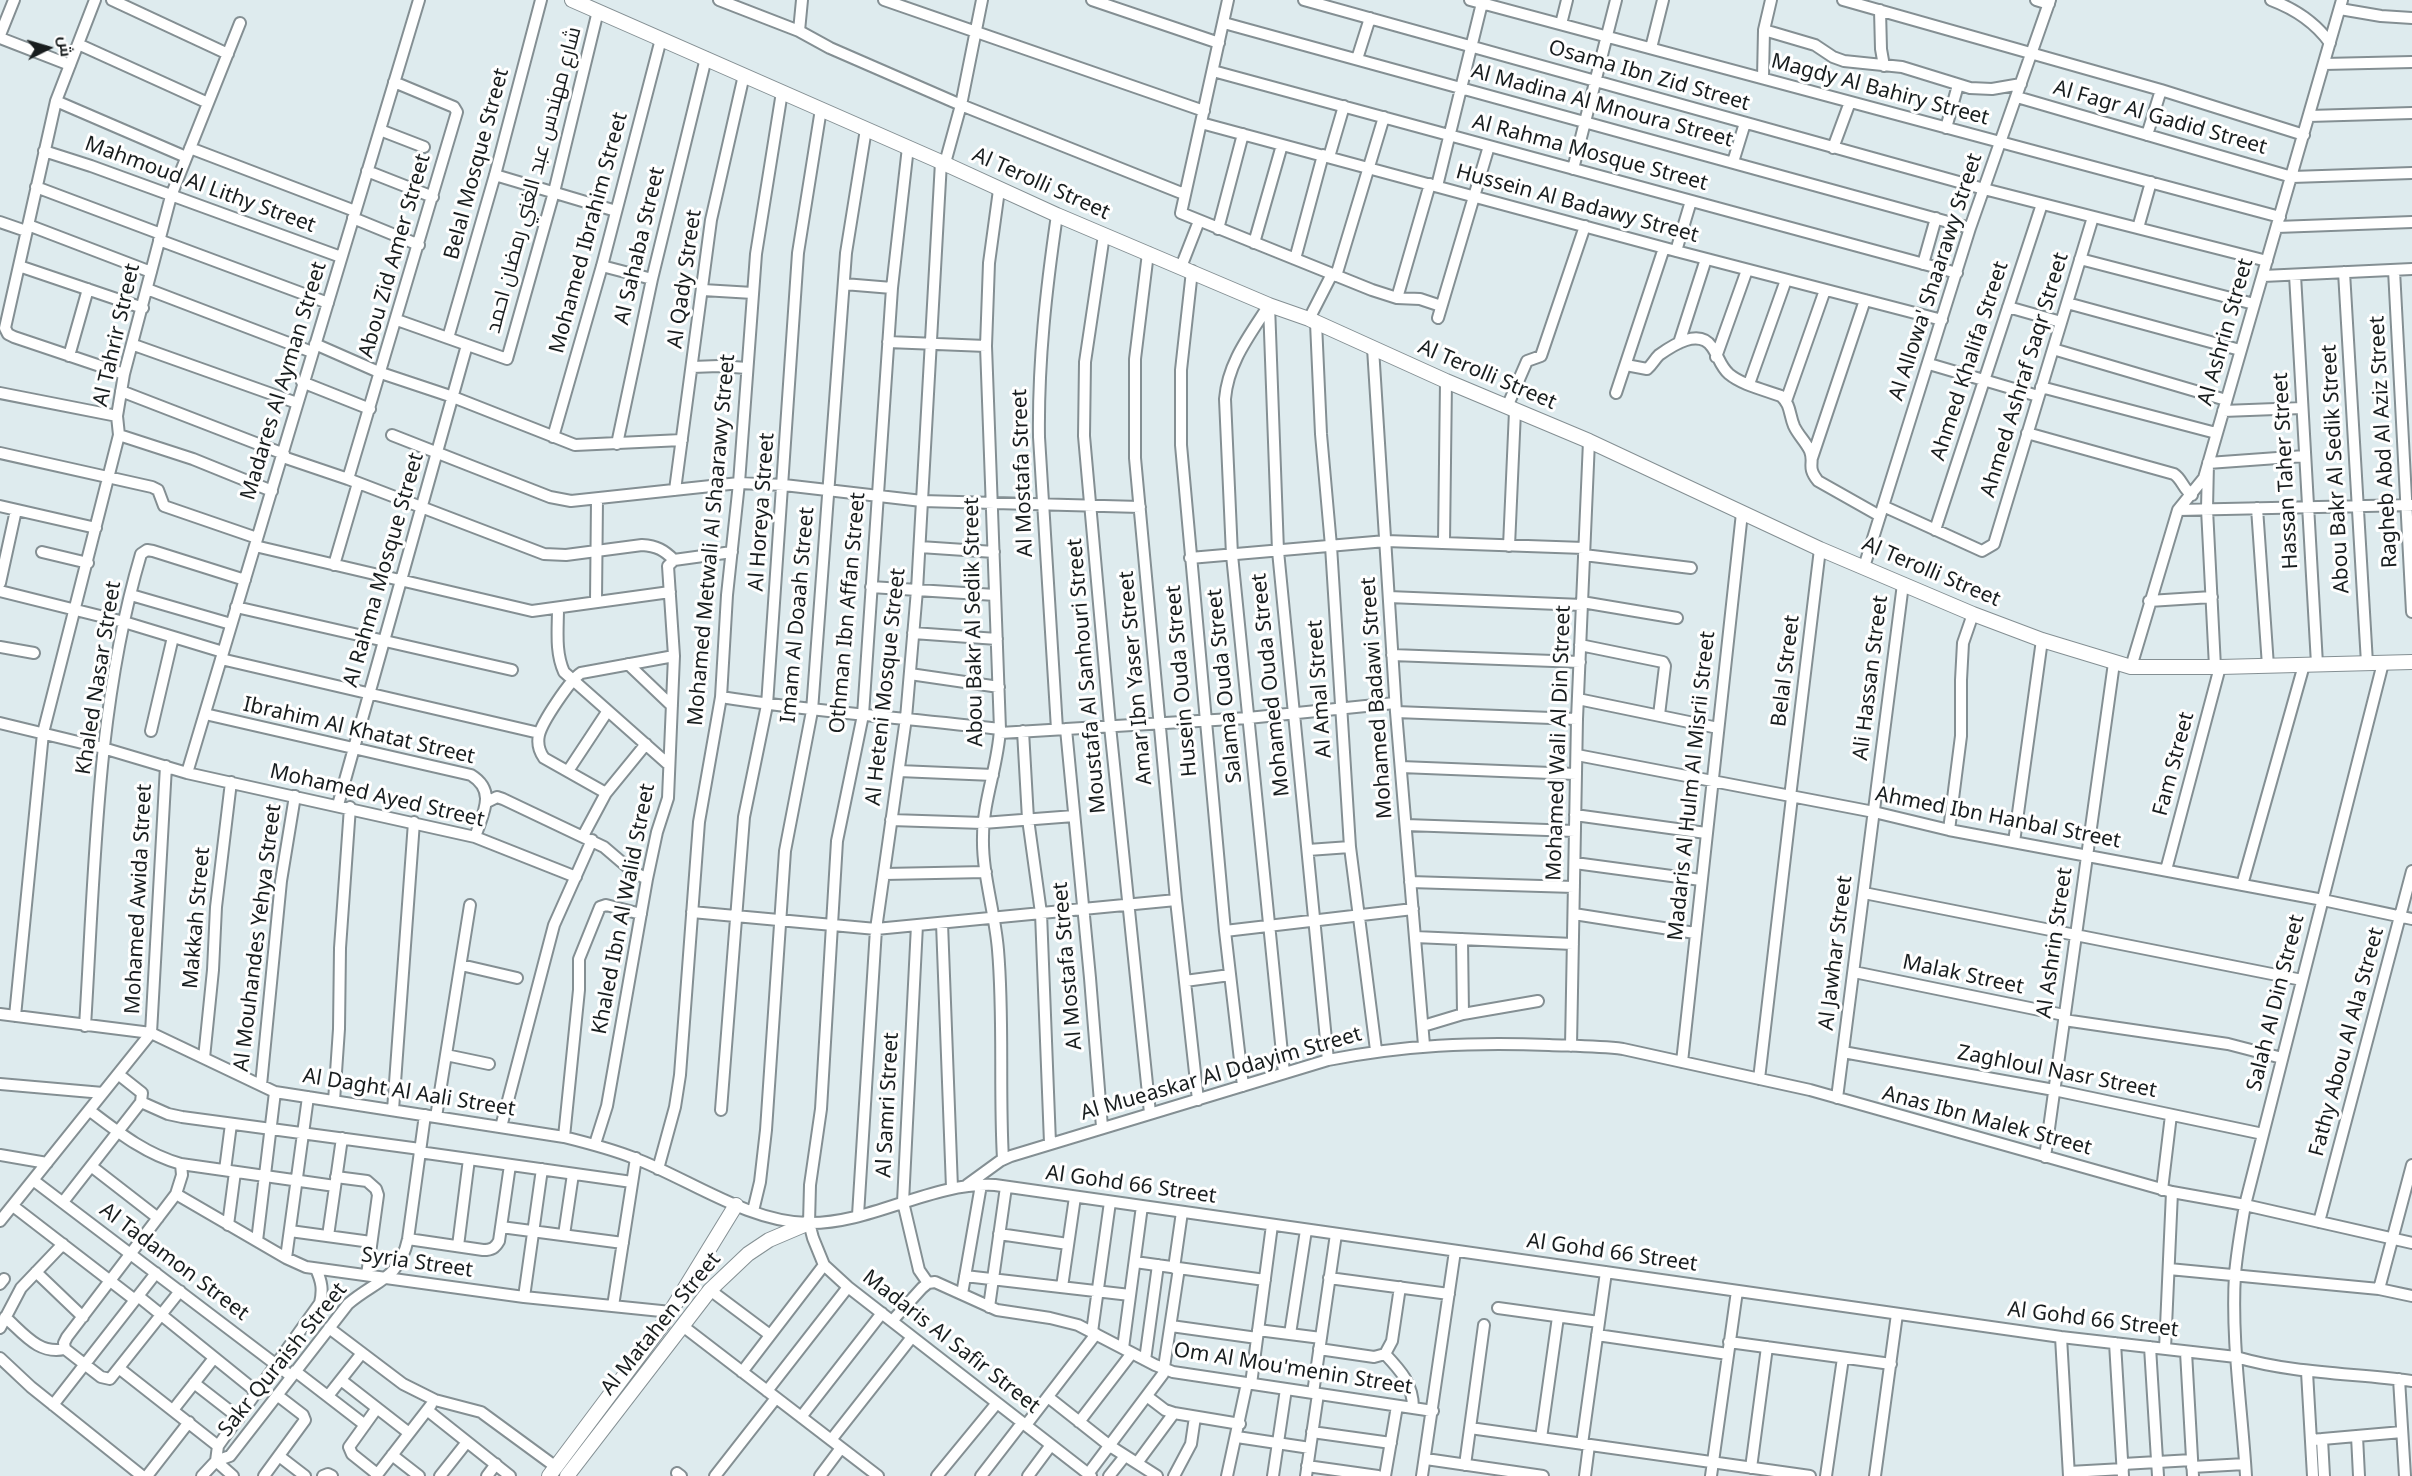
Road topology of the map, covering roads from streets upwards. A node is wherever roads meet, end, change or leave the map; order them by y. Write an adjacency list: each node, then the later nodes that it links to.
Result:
1 (14, 0): 37 (street)
2 (96, 0): 41 (street)
3 (112, 0): 46 (street)
4 (419, 0): 57 (street, Madares Al Ayman Street)
5 (541, 0): 99 (street, Belal Mosque Street)
6 (573, 0): 27 (street, Al Terolli Street)
7 (719, 0): 35 (street)
8 (802, 0): 35 (street)
9 (884, 0): 36 (street)
10 (982, 0): 36 (street, Al Heteni Mosque Street)
11 (1092, 0): 42 (street)
12 (1228, 0): 32 (street)
13 (1304, 0): 29 (street, Osama Ibn Zid Street)
14 (1470, 0): 24 (street, Magdy Al Bahiry Street)
15 (1516, 0): 28 (street)
16 (1567, 0): 33 (street)
17 (1616, 0): 38 (street)
18 (1663, 0): 44 (street)
19 (1771, 0): 34 (street)
20 (1843, 0): 26 (street)
21 (2036, 0): 23 (street)
22 (2271, 0): 40 (street)
23 (2049, 2): 45 (street, Al Allowa' Shaarawy Street)
24 (1482, 3): 28 (street, Magdy Al Bahiry Street); 43 (street)
25 (2341, 4): 30 (street); 40 (street, Al Ashrin Street)
26 (1880, 10): 45 (street); 52 (street)
27 (598, 11): 39 (street, Al Terolli Street); 106 (street, شارع مهندس عبد الغني رمضان احمد)
28 (1513, 12): 33 (street, Magdy Al Bahiry Street)
29 (1370, 18): 43 (street, Osama Ibn Zid Street); 48 (street)
30 (2412, 18)
31 (240, 23): 46 (street, Al Tahrir Street)
32 (1224, 23): 42 (street); 48 (street, Al Madina Al Mnoura Street)
33 (1561, 24): 38 (street, Magdy Al Bahiry Street)
34 (1764, 30): 52 (street); 55 (street)
35 (799, 31): 67 (street)
36 (976, 32): 67 (street, Al Heteni Mosque Street); 70 (street)
37 (0, 37): 51 (street)
38 (1606, 37): 44 (street, Magdy Al Bahiry Street); 56 (street)
39 (661, 39): 47 (street, Al Terolli Street); 113 (street, Mohamed Ibrahim Street)
40 (2330, 43): 50 (street, Al Ashrin Street)
41 (78, 44): 51 (street); 66 (street)
42 (1219, 44): 53 (street)
43 (1471, 47): 56 (street, Osama Ibn Zid Street); 60 (street)
44 (1651, 48): 55 (street, Magdy Al Bahiry Street)
45 (2032, 52): 58 (street, Al Allowa' Shaarawy Street); 61 (street)
46 (228, 54): 66 (street, Al Tahrir Street)
47 (706, 58): 54 (street, Al Terolli Street); 152 (street, Al Sahaba Street)
48 (1356, 59): 60 (street, Al Madina Al Mnoura Street)
49 (2412, 62): 50 (street)
50 (2324, 64): 72 (street, Al Ashrin Street)
51 (70, 65): 64 (street)
52 (1884, 66): 59 (street)
53 (1214, 71): 68 (street, Al Rahma Mosque Street); 70 (street)
54 (744, 75): 62 (street, Al Terolli Street); 158 (street, Al Qady Street)
55 (1763, 78): 65 (street, Magdy Al Bahiry Street)
56 (1595, 81): 74 (street); 76 (street, Osama Ibn Zid Street)
57 (394, 82): 79 (street, Madares Al Ayman Street); 110 (street, Abou Zid Amer Street)
58 (2021, 84): 59 (street); 63 (street, Al Allowa' Shaarawy Street)
59 (1958, 85): 77 (street)
60 (1461, 88): 74 (street, Al Madina Al Mnoura Street); 81 (street)
61 (2161, 90): 82 (street); 83 (street)
62 (782, 92): 69 (street, Al Terolli Street); 160 (street, Mohamed Metwali Al Shaarawy Street)
63 (2017, 97): 82 (street, Al Fagr Al Gadid Street); 84 (street, Al Allowa' Shaarawy Street)
64 (56, 101): 90 (street); 91 (street)
65 (1850, 102): 77 (street, Magdy Al Bahiry Street); 89 (street)
66 (208, 104): 91 (street, Al Tahrir Street)
67 (961, 105): 94 (street, Al Heteni Mosque Street); 107 (street)
68 (1344, 106): 73 (street, Al Rahma Mosque Street); 92 (street)
69 (821, 109): 78 (street, Al Terolli Street); 228 (street, Al Horeya Street)
70 (1204, 111): 75 (street)
71 (2412, 113): 72 (street)
72 (2309, 116): 83 (street, Al Ashrin Street)
73 (1384, 117): 81 (street, Al Rahma Mosque Street); 95 (street)
74 (1585, 122): 93 (street, Al Madina Al Mnoura Street); 96 (street)
75 (1201, 123): 80 (street, Hussein Al Badawy Street); 107 (street)
76 (1745, 123): 89 (street, Osama Ibn Zid Street); 93 (street)
77 (1946, 128): 84 (street, Magdy Al Bahiry Street)
78 (866, 129): 88 (street, Al Terolli Street); 154 (street, Imam Al Doaah Street)
79 (380, 130): 87 (street); 97 (street, Madares Al Ayman Street)
80 (1243, 134): 85 (street, Hussein Al Badawy Street); 126 (street)
81 (1449, 135): 86 (street, Al Rahma Mosque Street); 102 (street)
82 (2147, 135): 100 (street, Al Fagr Al Gadid Street)
83 (2304, 135): 100 (street, Al Ashrin Street)
84 (2000, 142): 101 (street, Magdy Al Bahiry Street); 104 (street, Al Allowa' Shaarawy Street)
85 (1282, 145): 92 (street, Hussein Al Badawy Street); 129 (street)
86 (1489, 146): 96 (street, Al Rahma Mosque Street); 109 (street)
87 (424, 147)
88 (908, 147): 94 (street, Al Terolli Street); 155 (street, Othman Ibn Affan Street)
89 (1833, 147): 104 (street, Osama Ibn Zid Street)
90 (44, 151): 103 (street); 108 (street, Mahmoud Al Lithy Street)
91 (188, 153): 108 (street, Al Tahrir Street); 114 (street)
92 (1326, 156): 95 (street, Hussein Al Badawy Street); 135 (street)
93 (1733, 162): 117 (street, Al Madina Al Mnoura Street)
94 (943, 163): 105 (street, Al Terolli Street); 178 (street, Al Heteni Mosque Street)
95 (1369, 168): 102 (street, Hussein Al Badawy Street); 149 (street)
96 (1573, 169): 111 (street, Al Rahma Mosque Street)
97 (367, 171): 110 (street); 114 (street, Madares Al Ayman Street)
98 (2412, 173): 100 (street, Al Fagr Al Gadid Street)
99 (495, 175): 106 (street); 175 (street, Belal Mosque Street)
100 (2292, 177): 120 (street, Al Ashrin Street)
101 (2151, 182): 120 (street, Magdy Al Bahiry Street); 125 (street)
102 (1433, 185): 109 (street, Hussein Al Badawy Street); 161 (street)
103 (36, 187): 123 (street); 128 (street)
104 (1984, 189): 112 (street, Osama Ibn Zid Street); 124 (street, Al Allowa' Shaarawy Street)
105 (999, 190): 115 (street, Al Terolli Street); 181 (street, Abou Bakr Al Sedik Street)
106 (554, 192): 113 (street); 180 (street, شارع مهندس عبد الغني رمضان احمد)
107 (1184, 194): 118 (street)
108 (171, 196): 128 (street, Al Tahrir Street); 134 (street, Mahmoud Al Lithy Street)
109 (1474, 196): 122 (street, Hussein Al Badawy Street); 167 (street)
110 (433, 197): 130 (street, Abou Zid Amer Street)
111 (1691, 201): 132 (street); 139 (street, Al Rahma Mosque Street)
112 (2042, 204): 116 (street, Osama Ibn Zid Street); 168 (street, Ahmed Khalifa Street)
113 (616, 212): 141 (street, Mohamed Ibrahim Street)
114 (354, 214): 130 (street); 134 (street, Madares Al Ayman Street)
115 (1057, 215): 127 (street, Al Terolli Street); 237 (street, Al Mostafa Street)
116 (2093, 217): 125 (street, Osama Ibn Zid Street); 137 (street, Ahmed Ashraf Saqr Street)
117 (1936, 218): 124 (street, Al Madina Al Mnoura Street); 139 (street)
118 (1200, 221): 126 (street); 142 (street, Husein Ouda Street)
119 (0, 222): 123 (street)
120 (2278, 222): 121 (street, Magdy Al Bahiry Street); 138 (street, Al Ashrin Street)
121 (2412, 222)
122 (1585, 226): 131 (street, Hussein Al Badawy Street); 207 (street)
123 (27, 228): 140 (street); 146 (street)
124 (1970, 228): 148 (street, Al Allowa' Shaarawy Street)
125 (2138, 228): 138 (street, Osama Ibn Zid Street)
126 (1218, 229): 129 (street)
127 (1104, 235): 133 (street, Al Terolli Street); 240 (street, Moustafa Al Sanhouri Street)
128 (160, 237): 146 (street, Al Tahrir Street); 163 (street)
129 (1254, 243): 135 (street)
130 (419, 245): 171 (street, Abou Zid Amer Street)
131 (1664, 248): 132 (street, Hussein Al Badawy Street); 189 (street)
132 (1676, 251): 136 (street, Hussein Al Badawy Street)
133 (1148, 253): 142 (street, Al Terolli Street); 243 (street, Amar Ibn Yaser Street)
134 (342, 257): 163 (street, Madares Al Ayman Street)
135 (1295, 259): 149 (street)
136 (1706, 259): 144 (street, Hussein Al Badawy Street); 177 (street)
137 (2080, 259): 164 (street, Ahmed Ashraf Saqr Street); 166 (street)
138 (2267, 261): 151 (street, Al Ashrin Street)
139 (1923, 264): 148 (street, Al Rahma Mosque Street)
140 (19, 266): 156 (street); 186 (street)
141 (602, 266): 152 (street); 215 (street, Mohamed Ibrahim Street)
142 (1186, 269): 165 (street, Al Terolli Street); 267 (street, Husein Ouda Street)
143 (2412, 269): 145 (street)
144 (1747, 270): 153 (street, Hussein Al Badawy Street); 187 (street)
145 (2394, 270): 147 (street); 238 (street, Ragheb Abd Al Aziz Street)
146 (152, 272): 157 (street, Al Tahrir Street)
147 (2344, 272): 150 (street); 241 (street, Abou Bakr Al Sedik Street)
148 (1957, 273): 172 (street, Al Allowa' Shaarawy Street)
149 (1334, 275): 161 (street); 173 (street)
150 (2295, 275): 151 (street); 206 (street, Hassan Taher Street)
151 (2263, 276): 166 (street, Al Ashrin Street)
152 (652, 279): 218 (street, Al Sahaba Street)
153 (1786, 280): 159 (street, Hussein Al Badawy Street); 197 (street)
154 (844, 284): 155 (street); 230 (street, Imam Al Doaah Street)
155 (892, 288): 176 (street, Othman Ibn Affan Street)
156 (88, 289): 169 (street); 186 (street)
157 (147, 290): 169 (street, Al Tahrir Street); 182 (street)
158 (703, 290): 160 (street); 190 (street, Al Qady Street)
159 (1825, 290): 162 (street, Hussein Al Badawy Street); 204 (street)
160 (753, 293): 191 (street, Mohamed Metwali Al Shaarawy Street)
161 (1397, 298): 167 (street)
162 (1865, 300): 172 (street, Hussein Al Badawy Street); 223 (street)
163 (328, 303): 182 (street, Madares Al Ayman Street)
164 (2067, 303): 174 (street, Ahmed Ashraf Saqr Street); 185 (street)
165 (1269, 304): 173 (street, Al Terolli Street); 261 (street, Mohamed Ouda Street); 266 (street, Salama Ouda Street)
166 (2254, 304): 185 (street, Al Ashrin Street)
167 (1442, 306): 170 (street)
168 (2008, 307): 174 (street); 194 (street, Ahmed Khalifa Street)
169 (143, 308): 179 (street, Al Tahrir Street)
170 (1438, 318)
171 (397, 320): 175 (street); 192 (street, Abou Zid Amer Street)
172 (1942, 320): 188 (street, Al Allowa' Shaarawy Street)
173 (1313, 321): 183 (street, Al Terolli Street); 256 (street, Al Amal Street)
174 (2061, 322): 184 (street, Ahmed Ashraf Saqr Street)
175 (448, 338): 180 (street)
176 (888, 342): 178 (street); 233 (street, Othman Ibn Affan Street)
177 (1679, 343): 187 (street); 189 (street)
178 (932, 344): 181 (street); 235 (street, Al Heteni Mosque Street)
179 (134, 345): 193 (street, Al Tahrir Street); 205 (street)
180 (467, 345): 202 (street, Al Rahma Mosque Street)
181 (986, 346): 236 (street, Abou Bakr Al Sedik Street)
182 (314, 348): 192 (street); 196 (street, Madares Al Ayman Street)
183 (1373, 348): 195 (street, Al Terolli Street); 254 (street, Mohamed Badawi Street)
184 (2053, 349): 199 (street, Ahmed Ashraf Saqr Street); 203 (street)
185 (2241, 350): 203 (street, Al Ashrin Street)
186 (69, 356): 193 (street)
187 (1716, 357): 197 (street)
188 (1929, 364): 194 (street); 249 (street, Al Allowa' Shaarawy Street)
189 (1626, 365): 201 (street)
190 (692, 367): 191 (street); 216 (street, Al Qady Street)
191 (747, 368): 227 (street, Mohamed Metwali Al Shaarawy Street)
192 (381, 373): 202 (street); 208 (street, Abou Zid Amer Street)
193 (124, 374): 198 (street, Al Tahrir Street)
194 (1984, 380): 199 (street); 252 (street, Ahmed Khalifa Street)
195 (1446, 381): 207 (street, Al Terolli Street); 255 (street)
196 (302, 382): 205 (street, Madares Al Ayman Street); 208 (street)
197 (1749, 384): 204 (street)
198 (121, 391): 210 (street, Al Tahrir Street); 221 (street)
199 (2040, 392): 211 (street, Ahmed Ashraf Saqr Street); 212 (street)
200 (0, 393): 210 (street)
201 (1616, 393)
202 (453, 397): 215 (street); 220 (street, Al Rahma Mosque Street)
203 (2226, 400): 209 (street, Al Ashrin Street)
204 (1786, 401): 223 (street)
205 (297, 403): 221 (street, Madares Al Ayman Street)
206 (2302, 408): 209 (street); 222 (street, Hassan Taher Street)
207 (1511, 409): 217 (street, Al Terolli Street); 257 (street)
208 (370, 410): 226 (street, Abou Zid Amer Street)
209 (2223, 411): 212 (street, Al Ashrin Street)
210 (117, 416): 213 (street, Al Tahrir Street)
211 (2027, 433): 232 (street); 252 (street, Ahmed Ashraf Saqr Street)
212 (2216, 433): 224 (street, Al Ashrin Street)
213 (118, 435): 225 (street, Al Tahrir Street); 231 (street)
214 (392, 435): 220 (street)
215 (553, 437): 218 (street)
216 (682, 440): 218 (street); 229 (street, Al Qady Street)
217 (1588, 441): 250 (street, Al Terolli Street); 262 (street, Mohamed Wali Al Din Street)
218 (616, 444)
219 (0, 453): 225 (street)
220 (437, 453): 234 (street); 242 (street, Al Rahma Mosque Street)
221 (283, 455): 226 (street); 231 (street, Madares Al Ayman Street)
222 (2305, 456): 224 (street); 244 (street, Hassan Taher Street)
223 (1812, 458): 249 (street)
224 (2208, 463): 232 (street, Al Ashrin Street); 248 (street, Fam Street)
225 (108, 477): 251 (street, Al Tahrir Street); 253 (street)
226 (353, 481): 242 (street); 270 (street, Abou Zid Amer Street)
227 (739, 483): 228 (street); 229 (street); 264 (street, Mohamed Metwali Al Shaarawy Street)
228 (784, 485): 230 (street); 324 (street, Al Horeya Street)
229 (675, 490): 234 (street)
230 (828, 490): 233 (street); 328 (street, Imam Al Doaah Street)
231 (272, 491): 253 (street, Madares Al Ayman Street)
232 (2192, 495): 247 (street, Al Ashrin Street)
233 (878, 496): 235 (street); 277 (street, Othman Ibn Affan Street)
234 (597, 499): 260 (street)
235 (922, 501): 236 (street); 258 (street, Al Heteni Mosque Street)
236 (992, 502): 237 (street); 265 (street, Abou Bakr Al Sedik Street)
237 (1043, 504): 240 (street); 342 (street, Al Mostafa Street)
238 (2409, 505): 241 (street); 291 (street, Ragheb Abd Al Aziz Street)
239 (0, 506): 246 (street)
240 (1090, 506): 243 (street); 340 (street, Moustafa Al Sanhouri Street)
241 (2357, 506): 244 (street); 310 (street, Abou Bakr Al Sedik Street)
242 (422, 507): 260 (street); 274 (street, Al Rahma Mosque Street)
243 (1140, 507): 339 (street, Amar Ibn Yaser Street)
244 (2308, 507): 245 (street); 313 (street, Hassan Taher Street)
245 (2257, 508): 248 (street); 314 (street)
246 (16, 510): 251 (street); 275 (street)
247 (2178, 510): 248 (street); 285 (street, Al Ashrin Street)
248 (2207, 510): 284 (street, Fam Street)
249 (1882, 511): 252 (street); 271 (street, Al Allowa' Shaarawy Street)
250 (1742, 513): 259 (street, Al Terolli Street); 341 (street, Madaris Al Hulm Al Misrii Street)
251 (96, 528): 269 (street, Al Tahrir Street)
252 (1935, 530)
253 (256, 542): 270 (street); 273 (street, Madares Al Ayman Street)
254 (1386, 542): 255 (street); 256 (street); 283 (street, Mohamed Badawi Street)
255 (1444, 543): 257 (street)
256 (1331, 546): 261 (street); 327 (street, Al Amal Street)
257 (1509, 546): 262 (street)
258 (920, 547): 265 (street); 278 (street, Al Heteni Mosque Street)
259 (1820, 549): 271 (street, Al Terolli Street); 364 (street, Belal Street)
260 (597, 551): 268 (street); 286 (street)
261 (1278, 551): 266 (street); 330 (street, Mohamed Ouda Street)
262 (1584, 551): 272 (street); 287 (street, Mohamed Wali Al Din Street)
263 (42, 552): 269 (street)
264 (732, 552): 268 (street); 322 (street, Mohamed Metwali Al Shaarawy Street)
265 (993, 552): 282 (street, Abou Bakr Al Sedik Street)
266 (1232, 555): 267 (street); 335 (street, Salama Ouda Street)
267 (1190, 558): 337 (street, Husein Ouda Street)
268 (674, 560): 280 (street, Khaled Ibn Al Walid Street)
269 (88, 563): 290 (street, Al Tahrir Street)
270 (334, 565): 274 (street)
271 (1864, 567): 276 (street, Al Terolli Street)
272 (1691, 568)
273 (245, 580): 281 (street, Khaled Nasar Street); 288 (street, Madares Al Ayman Street)
274 (402, 580): 289 (street); 299 (street, Al Rahma Mosque Street)
275 (0, 583)
276 (1903, 584): 292 (street, Al Terolli Street); 368 (street, Ali Hassan Street)
277 (872, 587): 278 (street); 332 (street, Othman Ibn Affan Street)
278 (917, 590): 282 (street); 296 (street, Al Heteni Mosque Street)
279 (0, 591): 290 (street)
280 (670, 592): 286 (street); 306 (street, Khaled Ibn Al Walid Street)
281 (130, 595): 294 (street, Khaled Nasar Street); 295 (street)
282 (995, 595): 298 (street, Abou Bakr Al Sedik Street)
283 (1389, 597): 287 (street); 304 (street, Mohamed Badawi Street)
284 (2212, 597): 285 (street); 316 (street, Fam Street)
285 (2150, 601): 315 (street, Al Ashrin Street)
286 (596, 602): 289 (street)
287 (1582, 604): 293 (street); 301 (street, Mohamed Wali Al Din Street)
288 (236, 607): 295 (street, Madares Al Ayman Street); 299 (street)
289 (558, 608): 319 (street)
290 (76, 610): 294 (street); 346 (street, Al Tahrir Street)
291 (2412, 612)
292 (1973, 614): 300 (street, Al Terolli Street); 376 (street)
293 (1677, 618)
294 (124, 622): 297 (street); 349 (street, Khaled Nasar Street)
295 (231, 624): 305 (street, Madares Al Ayman Street)
296 (913, 633): 298 (street); 318 (street, Al Heteni Mosque Street)
297 (173, 637): 305 (street); 343 (street)
298 (997, 639): 320 (street, Abou Bakr Al Sedik Street)
299 (386, 640): 317 (street); 321 (street, Al Rahma Mosque Street)
300 (2042, 640): 309 (street, Al Terolli Street); 381 (street)
301 (1580, 645): 307 (street, Mohamed Wali Al Din Street); 333 (street)
302 (0, 647): 303 (street)
303 (34, 653)
304 (1392, 655): 307 (street); 326 (street, Mohamed Badawi Street)
305 (222, 656): 321 (street); 331 (street, Madares Al Ayman Street)
306 (674, 656): 312 (street); 325 (street, Khaled Ibn Al Walid Street)
307 (1580, 662): 323 (street, Mohamed Wali Al Din Street)
308 (2412, 662): 311 (street, Al Terolli Street)
309 (2114, 663): 315 (street, Al Terolli Street); 384 (street, Al Ashrin Street)
310 (2367, 663): 311 (street, Al Terolli Street); 313 (street, Al Terolli Street)
311 (2383, 663): 398 (street, Salah Al Din Street)
312 (628, 664): 319 (street); 325 (street)
313 (2310, 665): 314 (street, Al Terolli Street); 394 (street, Hassan Taher Street)
314 (2268, 666): 316 (street, Al Terolli Street)
315 (2131, 667): 316 (street, Al Terolli Street)
316 (2218, 667): 386 (street, Fam Street)
317 (512, 670)
318 (910, 674): 320 (street); 334 (street, Al Heteni Mosque Street)
319 (573, 681): 329 (street); 347 (street)
320 (999, 687): 344 (street, Abou Bakr Al Sedik Street)
321 (369, 694): 347 (street); 350 (street, Al Rahma Mosque Street)
322 (721, 698): 324 (street); 403 (street, Mohamed Metwali Al Shaarawy Street)
323 (1578, 699): 333 (street); 336 (street, Mohamed Wali Al Din Street)
324 (767, 705): 328 (street); 407 (street, Al Horeya Street)
325 (672, 706): 352 (street, Khaled Ibn Al Walid Street)
326 (1396, 707): 327 (street); 336 (street); 354 (street, Mohamed Badawi Street)
327 (1341, 708): 330 (street); 382 (street, Al Amal Street)
328 (812, 711): 332 (street); 412 (street, Imam Al Doaah Street)
329 (607, 712): 348 (street); 355 (street)
330 (1293, 713): 335 (street); 383 (street, Mohamed Ouda Street)
331 (205, 714): 350 (street, Ibrahim Al Khatat Street); 357 (street, Madares Al Ayman Street)
332 (863, 715): 334 (street); 416 (street, Othman Ibn Affan Street)
333 (1659, 715): 341 (street)
334 (906, 718): 344 (street); 356 (street, Al Heteni Mosque Street)
335 (1248, 718): 337 (street); 417 (street, Salama Ouda Street)
336 (1577, 719): 351 (street, Mohamed Wali Al Din Street)
337 (1205, 720): 339 (street); 419 (street, Husein Ouda Street)
338 (0, 723): 346 (street, Mohamed Ayed Street)
339 (1159, 723): 340 (street); 397 (street, Amar Ibn Yaser Street)
340 (1110, 726): 342 (street); 400 (street, Moustafa Al Sanhouri Street)
341 (1718, 728): 360 (street, Madaris Al Hulm Al Misrii Street)
342 (1061, 729): 345 (street); 370 (street, Al Mostafa Street)
343 (151, 731)
344 (1000, 731): 345 (street); 359 (street, Abou Bakr Al Sedik Street)
345 (1023, 731): 371 (street)
346 (44, 733): 349 (street, Mohamed Ayed Street); 434 (street, Al Tahrir Street)
347 (539, 734): 355 (street)
348 (646, 744): 352 (street); 362 (street)
349 (103, 748): 353 (street, Mohamed Ayed Street); 436 (street, Khaled Nasar Street)
350 (354, 749): 365 (street, Ibrahim Al Khatat Street); 366 (street, Al Rahma Mosque Street)
351 (1577, 754): 358 (street, Mohamed Wali Al Din Street); 360 (street, Ahmed Ibn Hanbal Street)
352 (669, 765): 391 (street, Khaled Ibn Al Walid Street)
353 (166, 766): 357 (street, Mohamed Ayed Street); 438 (street, Mohamed Awida Street)
354 (1401, 767): 358 (street); 375 (street, Mohamed Badawi Street)
355 (568, 771): 362 (street)
356 (899, 771): 359 (street); 372 (street, Al Heteni Mosque Street)
357 (187, 773): 361 (street, Mohamed Ayed Street)
358 (1576, 774): 369 (street, Mohamed Wali Al Din Street)
359 (993, 776): 374 (street, Abou Bakr Al Sedik Street)
360 (1712, 781): 364 (street, Ahmed Ibn Hanbal Street); 378 (street, Madaris Al Hulm Al Misrii Street)
361 (231, 782): 363 (street, Mohamed Ayed Street); 444 (street, Makkah Street)
362 (606, 792): 380 (street)
363 (295, 796): 366 (street, Mohamed Ayed Street); 453 (street, Al Mouhandes Yehya Street)
364 (1791, 797): 368 (street, Ahmed Ibn Hanbal Street); 451 (street, Belal Street)
365 (487, 802): 379 (street); 380 (street)
366 (338, 805): 367 (street, Mohamed Ayed Street)
367 (350, 807): 373 (street, Mohamed Ayed Street); 461 (street)
368 (1874, 812): 376 (street, Ahmed Ibn Hanbal Street); 396 (street, Al Jawhar Street)
369 (1575, 814): 377 (street, Mohamed Wali Al Din Street); 378 (street)
370 (1074, 816): 371 (street); 401 (street, Al Mostafa Street)
371 (1028, 819): 374 (street); 404 (street)
372 (891, 820): 374 (street); 389 (street, Al Heteni Mosque Street)
373 (414, 822): 379 (street, Mohamed Ayed Street); 464 (street)
374 (983, 823): 388 (street, Abou Bakr Al Sedik Street)
375 (1406, 825): 377 (street); 393 (street, Mohamed Badawi Street)
376 (1949, 830): 381 (street, Ahmed Ibn Hanbal Street)
377 (1575, 831): 385 (street, Mohamed Wali Al Din Street)
378 (1706, 833): 392 (street, Madaris Al Hulm Al Misrii Street)
379 (475, 837): 390 (street, Mohamed Ayed Street)
380 (588, 838): 390 (street); 391 (street)
381 (2014, 842): 384 (street, Ahmed Ibn Hanbal Street)
382 (1350, 846): 383 (street); 408 (street, Al Amal Street)
383 (1308, 850): 413 (street, Mohamed Ouda Street)
384 (2087, 856): 386 (street, Ahmed Ibn Hanbal Street); 421 (street, Al Ashrin Street)
385 (1575, 863): 392 (street); 395 (street, Mohamed Wali Al Din Street)
386 (2166, 870): 394 (street, Ahmed Ibn Hanbal Street)
387 (2412, 871): 409 (street, Fathy Abou Al Ala Street)
388 (986, 872): 389 (street); 410 (street, Abou Bakr Al Sedik Street)
389 (884, 874): 418 (street, Al Heteni Mosque Street)
390 (576, 877): 470 (street)
391 (647, 879): 405 (street, Khaled Ibn Al Walid Street)
392 (1701, 880): 420 (street, Madaris Al Hulm Al Misrii Street)
393 (1410, 882): 395 (street); 402 (street, Mohamed Badawi Street)
394 (2242, 885): 398 (street, Ahmed Ibn Hanbal Street)
395 (1574, 887): 406 (street, Mohamed Wali Al Din Street)
396 (1864, 893): 421 (street); 426 (street, Al Jawhar Street)
397 (1176, 900): 400 (street); 430 (street, Amar Ibn Yaser Street)
398 (2323, 900): 409 (street, Ahmed Ibn Hanbal Street); 429 (street, Salah Al Din Street)
399 (470, 905): 425 (street, Sakr Quraish Street)
400 (1128, 905): 401 (street); 466 (street, Moustafa Al Sanhouri Street)
401 (1083, 909): 404 (street); 471 (street, Al Mostafa Street)
402 (1413, 909): 408 (street); 422 (street, Mohamed Badawi Street)
403 (692, 912): 407 (street); 492 (street, Mohamed Metwali Al Shaarawy Street)
404 (1041, 913): 410 (street); 478 (street)
405 (641, 914): 476 (street); 479 (street, Khaled Ibn Al Walid Street)
406 (1574, 914): 420 (street); 424 (street, Mohamed Wali Al Din Street)
407 (735, 916): 412 (street); 465 (street, Al Horeya Street)
408 (1359, 916): 413 (street); 441 (street, Al Amal Street)
409 (2400, 917): 411 (street, Ahmed Ibn Hanbal Street); 519 (street, Fathy Abou Al Ala Street)
410 (995, 918): 414 (street); 485 (street, Abou Bakr Al Sedik Street)
411 (2412, 919)
412 (779, 921): 416 (street); 514 (street, Imam Al Doaah Street)
413 (1315, 921): 417 (street); 446 (street, Mohamed Ouda Street)
414 (942, 922): 415 (street); 503 (street)
415 (916, 925): 418 (street); 509 (street, Al Samri Street)
416 (830, 926): 418 (street); 520 (street, Othman Ibn Affan Street)
417 (1269, 926): 419 (street); 449 (street, Salama Ouda Street)
418 (876, 929): 516 (street, Al Heteni Mosque Street)
419 (1225, 931): 427 (street, Husein Ouda Street)
420 (1695, 933): 447 (street, Madaris Al Hulm Al Misrii Street)
421 (2076, 935): 429 (street); 435 (street, Al Ashrin Street)
422 (1415, 937): 423 (street); 437 (street, Mohamed Badawi Street)
423 (1462, 939): 424 (street); 433 (street)
424 (1573, 944): 440 (street, Mohamed Wali Al Din Street)
425 (461, 965): 428 (street); 443 (street, Sakr Quraish Street)
426 (1854, 972): 435 (street, Malak Street); 442 (street, Al Jawhar Street)
427 (1230, 975): 430 (street); 454 (street, Husein Ouda Street)
428 (517, 978)
429 (2302, 980): 445 (street, Salah Al Din Street)
430 (1185, 981): 460 (street, Amar Ibn Yaser Street)
431 (1538, 1001): 433 (street)
432 (0, 1014): 434 (street, Al Daght Al Aali Street)
433 (1463, 1014): 437 (street)
434 (15, 1016): 436 (street, Al Daght Al Aali Street)
435 (2064, 1018): 445 (street, Malak Street); 455 (street, Al Ashrin Street)
436 (85, 1026): 438 (street, Al Daght Al Aali Street)
437 (1423, 1026): 439 (street, Mohamed Badawi Street)
438 (151, 1033): 444 (street, Al Daght Al Aali Street); 450 (street)
439 (1425, 1045): 440 (street, Al Mueaskar Al Ddayim Street); 441 (street, Al Mueaskar Al Ddayim Street)
440 (1571, 1046): 447 (street, Anas Ibn Malek Street)
441 (1376, 1050): 446 (street, Al Mueaskar Al Ddayim Street)
442 (1843, 1052): 455 (street, Zaghloul Nasr Street); 459 (street, Al Jawhar Street)
443 (446, 1055): 448 (street); 468 (street, Sakr Quraish Street)
444 (204, 1058): 453 (street, Al Daght Al Aali Street)
445 (2282, 1058): 475 (street, Salah Al Din Street)
446 (1329, 1060): 449 (street, Al Mueaskar Al Ddayim Street)
447 (1682, 1062): 451 (street, Anas Ibn Malek Street)
448 (489, 1064)
449 (1284, 1073): 454 (street, Al Mueaskar Al Ddayim Street)
450 (118, 1074): 457 (street); 462 (street)
451 (1759, 1079): 459 (street, Anas Ibn Malek Street)
452 (0, 1084): 457 (street)
453 (261, 1085): 456 (street, Al Daght Al Aali Street)
454 (1243, 1086): 460 (street, Al Mueaskar Al Ddayim Street)
455 (2054, 1090): 467 (street, Zaghloul Nasr Street); 482 (street, Al Ashrin Street)
456 (275, 1092): 458 (street, Al Daght Al Aali Street); 472 (street)
457 (103, 1093): 463 (street)
458 (308, 1097): 461 (street, Al Daght Al Aali Street); 474 (street)
459 (1838, 1098): 482 (street, Anas Ibn Malek Street)
460 (1198, 1100): 466 (street, Al Mueaskar Al Ddayim Street)
461 (334, 1101): 464 (street, Al Daght Al Aali Street)
462 (141, 1102): 469 (street); 473 (street)
463 (89, 1110): 473 (street); 486 (street)
464 (393, 1110): 468 (street, Al Daght Al Aali Street)
465 (721, 1110)
466 (1150, 1113): 471 (street, Al Mueaskar Al Ddayim Street)
467 (2172, 1115): 475 (street, Zaghloul Nasr Street); 504 (street)
468 (430, 1116): 470 (street, Al Daght Al Aali Street); 480 (street, Sakr Quraish Street)
469 (231, 1124): 472 (street); 493 (street)
470 (501, 1127): 476 (street, Al Daght Al Aali Street)
471 (1102, 1127): 478 (street, Al Mueaskar Al Ddayim Street)
472 (270, 1129): 474 (street); 495 (street)
473 (118, 1132): 487 (street); 490 (street)
474 (303, 1133): 477 (street); 497 (street)
475 (2263, 1134): 511 (street, Salah Al Din Street)
476 (564, 1137): 479 (street, Al Daght Al Aali Street)
477 (342, 1138): 480 (street); 498 (street)
478 (1050, 1143): 485 (street, Al Mueaskar Al Ddayim Street)
479 (596, 1144): 483 (street, Al Daght Al Aali Street)
480 (420, 1150): 484 (street); 531 (street, Sakr Quraish Street)
481 (0, 1155): 486 (street)
482 (2045, 1157): 504 (street, Anas Ibn Malek Street)
483 (636, 1158): 492 (street, Al Daght Al Aali Street); 499 (street)
484 (469, 1159): 489 (street); 539 (street)
485 (1003, 1159): 501 (street, Al Mueaskar Al Ddayim Street)
486 (47, 1163): 496 (street)
487 (181, 1164): 493 (street); 505 (street)
488 (2412, 1164): 532 (street)
489 (510, 1165): 491 (street); 523 (street)
490 (91, 1166): 507 (street); 517 (street)
491 (542, 1169): 494 (street); 526 (street)
492 (658, 1169): 510 (street, Al Daght Al Aali Street)
493 (230, 1171): 495 (street); 521 (street)
494 (573, 1174): 499 (street); 529 (street)
495 (265, 1176): 497 (street); 533 (street)
496 (33, 1180): 507 (street, Al Tadamon Street); 512 (street)
497 (297, 1181): 498 (street); 525 (street)
498 (336, 1181): 530 (street); 534 (street)
499 (632, 1182): 537 (street)
500 (981, 1185): 501 (street, Al Gohd 66 Street); 502 (street, Al Gohd 66 Street); 554 (street)
501 (966, 1186): 503 (street, Al Gohd 66 Street)
502 (1006, 1187): 506 (street, Al Gohd 66 Street); 527 (street)
503 (952, 1188): 509 (street, Al Gohd 66 Street)
504 (2167, 1191): 511 (street, Anas Ibn Malek Street); 548 (street)
505 (176, 1194): 517 (street); 521 (street, Syria Street)
506 (1076, 1197): 508 (street, Al Gohd 66 Street); 538 (street)
507 (63, 1202): 541 (street, Al Tadamon Street)
508 (1110, 1202): 513 (street, Al Gohd 66 Street); 567 (street)
509 (903, 1203): 516 (street, Al Gohd 66 Street); 560 (street, Al Samri Street)
510 (736, 1205): 514 (street, Al Daght Al Aali Street); 577 (street, Al Matahen Street)
511 (2245, 1205): 519 (street, Anas Ibn Malek Street); 553 (street, Salah Al Din Street)
512 (13, 1206): 518 (street); 536 (street)
513 (1142, 1206): 515 (street, Al Gohd 66 Street); 543 (street)
514 (753, 1210): 520 (street, Al Daght Al Aali Street)
515 (1182, 1212): 522 (street, Al Gohd 66 Street); 546 (street)
516 (858, 1215): 520 (street, Al Gohd 66 Street)
517 (158, 1218): 541 (street)
518 (0, 1221)
519 (2319, 1222): 532 (street, Anas Ibn Malek Street)
520 (809, 1223): 544 (street, Madaris Al Safir Street); 565 (street, Al Matahen Street)
521 (228, 1225): 533 (street, Syria Street)
522 (1272, 1225): 524 (street, Al Gohd 66 Street); 558 (street)
523 (501, 1227): 526 (street); 539 (street)
524 (1306, 1230): 528 (street, Al Gohd 66 Street); 596 (street)
525 (290, 1231): 530 (street); 542 (street)
526 (533, 1231): 529 (street); 573 (street)
527 (999, 1234): 538 (street); 557 (street)
528 (1336, 1234): 540 (street, Al Gohd 66 Street); 556 (street)
529 (564, 1235): 537 (street)
530 (328, 1236): 534 (street)
531 (408, 1239): 539 (street); 555 (street, Sakr Quraish Street)
532 (2392, 1239): 535 (street, Anas Ibn Malek Street); 564 (street)
533 (257, 1241): 542 (street, Syria Street)
534 (371, 1242): 552 (street)
535 (2412, 1243)
536 (63, 1244): 549 (street); 559 (street)
537 (623, 1244): 575 (street)
538 (1068, 1244): 562 (street)
539 (458, 1246)
540 (1455, 1251): 550 (street, Al Gohd 66 Street); 570 (street)
541 (131, 1254): 551 (street, Al Tadamon Street); 559 (street)
542 (286, 1258): 547 (street, Syria Street)
543 (1135, 1262): 545 (street); 571 (street)
544 (824, 1265): 561 (street, Madaris Al Safir Street); 597 (street)
545 (1158, 1265): 546 (street); 617 (street)
546 (1176, 1268): 558 (street); 590 (street)
547 (316, 1269): 552 (street, Syria Street); 620 (street, Sakr Quraish Street)
548 (2169, 1269): 553 (street); 607 (street)
549 (36, 1272): 583 (street); 584 (street)
550 (1606, 1272): 568 (street, Al Gohd 66 Street); 587 (street)
551 (156, 1273): 566 (street, Al Tadamon Street); 574 (street)
552 (367, 1275): 555 (street, Syria Street)
553 (2235, 1275): 564 (street); 616 (street, Salah Al Din Street)
554 (965, 1276): 557 (street); 569 (street)
555 (387, 1278): 573 (street, Syria Street); 592 (street, Sakr Quraish Street)
556 (1329, 1278): 563 (street); 603 (street)
557 (993, 1280): 562 (street); 576 (street)
558 (1265, 1280): 595 (street)
559 (111, 1281): 574 (street); 584 (street)
560 (928, 1283): 569 (street, Om Al Mou'menin Street); 586 (street)
561 (848, 1287): 579 (street, Madaris Al Safir Street); 634 (street)
562 (1062, 1287): 567 (street)
563 (1400, 1287): 570 (street); 611 (street)
564 (2379, 1289): 572 (street)
565 (710, 1290): 582 (street, Al Matahen Street); 597 (street)
566 (180, 1291): 581 (street); 620 (street, Al Tadamon Street)
567 (1098, 1291): 571 (street); 594 (street)
568 (1737, 1291): 580 (street, Al Gohd 66 Street); 601 (street)
569 (962, 1294): 576 (street, Om Al Mou'menin Street)
570 (1449, 1294): 647 (street)
571 (1130, 1295): 608 (street)
572 (2412, 1296)
573 (524, 1297): 575 (street, Syria Street)
574 (136, 1298): 581 (street); 619 (street)
575 (613, 1306): 577 (street, Syria Street)
576 (989, 1307): 594 (street, Om Al Mou'menin Street)
577 (673, 1308): 582 (street); 588 (street, Al Matahen Street)
578 (1498, 1308): 585 (street)
579 (882, 1313): 586 (street, Madaris Al Safir Street); 649 (street)
580 (1898, 1314): 600 (street, Al Gohd 66 Street); 618 (street)
581 (161, 1315): 614 (street); 621 (street)
582 (693, 1315): 593 (street, Al Matahen Street)
583 (5, 1317): 591 (street); 606 (street)
584 (82, 1317): 606 (street)
585 (1558, 1317): 587 (street); 663 (street)
586 (892, 1322): 599 (street, Madaris Al Safir Street)
587 (1599, 1322): 598 (street)
588 (663, 1324): 593 (street); 690 (street, Al Matahen Street)
589 (1484, 1325): 657 (street)
590 (1171, 1326): 595 (street); 622 (street)
591 (0, 1328)
592 (328, 1328): 610 (street); 625 (street, Sakr Quraish Street)
593 (681, 1330): 623 (street); 690 (street, Al Matahen Street)
594 (1094, 1333): 608 (street, Om Al Mou'menin Street); 637 (street)
595 (1257, 1334): 596 (street); 630 (street)
596 (1290, 1334): 603 (street)
597 (770, 1335): 623 (street)
598 (1597, 1335): 612 (street); 669 (street)
599 (912, 1336): 640 (street, Madaris Al Safir Street); 665 (street)
600 (2061, 1337): 602 (street, Al Gohd 66 Street); 691 (street)
601 (1730, 1342): 604 (street); 612 (street)
602 (2115, 1343): 605 (street, Al Gohd 66 Street); 688 (street)
603 (1320, 1344): 611 (street); 633 (street)
604 (1767, 1347): 615 (street); 686 (street)
605 (2150, 1347): 607 (street, Al Gohd 66 Street); 681 (street)
606 (65, 1349): 619 (street)
607 (2165, 1349): 609 (street, Al Gohd 66 Street)
608 (1128, 1351): 617 (street, Om Al Mou'menin Street); 653 (street)
609 (2186, 1352): 616 (street, Al Gohd 66 Street); 687 (street)
610 (362, 1353): 627 (street); 639 (street)
611 (1385, 1354): 644 (street)
612 (1728, 1354): 680 (street)
613 (0, 1358): 641 (street)
614 (214, 1358): 629 (street); 632 (street)
615 (1843, 1358): 618 (street); 723 (street)
616 (2236, 1358): 624 (street, Al Gohd 66 Street); 684 (street, Salah Al Din Street)
617 (1145, 1360): 622 (street, Om Al Mou'menin Street)
618 (1891, 1364): 724 (street)
619 (84, 1365): 621 (street); 641 (street)
620 (277, 1365): 625 (street, Al Tadamon Street); 632 (street, Sakr Quraish Street)
621 (120, 1369): 645 (street)
622 (1165, 1369): 630 (street, Om Al Mou'menin Street); 638 (street)
623 (742, 1371): 634 (street)
624 (2307, 1372): 626 (street, Al Gohd 66 Street); 664 (street)
625 (293, 1373): 635 (street, Sakr Quraish Street); 636 (street, Al Tadamon Street)
626 (2399, 1379): 628 (street, Al Gohd 66 Street); 659 (street)
627 (341, 1380): 636 (street); 643 (street)
628 (2412, 1381)
629 (194, 1383): 645 (street); 651 (street)
630 (1249, 1384): 631 (street, Om Al Mou'menin Street); 655 (street)
631 (1286, 1389): 633 (street, Om Al Mou'menin Street); 667 (street)
632 (258, 1393): 651 (street, Sakr Quraish Street)
633 (1315, 1393): 642 (street, Om Al Mou'menin Street); 658 (street)
634 (772, 1394): 649 (street); 705 (street)
635 (277, 1395): 676 (street); 679 (street, Sakr Quraish Street)
636 (328, 1396): 656 (street, Al Tadamon Street)
637 (1048, 1397): 653 (street); 654 (street)
638 (1148, 1397): 648 (street); 672 (street)
639 (435, 1400): 646 (street); 690 (street)
640 (997, 1403): 654 (street, Madaris Al Safir Street); 708 (street)
641 (53, 1405): 694 (street)
642 (1397, 1406): 644 (street, Om Al Mou'menin Street); 668 (street)
643 (377, 1408): 656 (street); 660 (street)
644 (1413, 1408): 647 (street, Om Al Mou'menin Street)
645 (173, 1410): 652 (street)
646 (427, 1410): 660 (street); 666 (street)
647 (1433, 1411): 678 (street)
648 (1174, 1413): 650 (street); 683 (street)
649 (801, 1417): 665 (street)
650 (1195, 1417): 655 (street); 713 (street)
651 (239, 1418): 671 (street, Sakr Quraish Street)
652 (189, 1422): 671 (street); 694 (street)
653 (1079, 1422): 672 (street)
654 (1024, 1424): 670 (street, Madaris Al Safir Street); 709 (street)
655 (1240, 1424): 662 (street)
656 (365, 1425): 692 (street)
657 (1470, 1428): 663 (street); 685 (street)
658 (1312, 1432): 668 (street); 674 (street)
659 (2402, 1432): 661 (street); 730 (street)
660 (409, 1433): 675 (street)
661 (2357, 1436): 664 (street); 729 (street)
662 (1237, 1437): 667 (street); 714 (street)
663 (1541, 1438): 669 (street)
664 (2316, 1439): 727 (street); 728 (street)
665 (831, 1440): 673 (street)
666 (466, 1442): 682 (street); 702 (street)
667 (1278, 1443): 674 (street); 715 (street)
668 (1391, 1443): 717 (street)
669 (1586, 1444): 680 (street); 720 (street)
670 (1051, 1445): 693 (street, Madaris Al Safir Street); 710 (street)
671 (218, 1446): 679 (street, Sakr Quraish Street)
672 (1110, 1446): 677 (street); 693 (street)
673 (841, 1448): 706 (street); 707 (street)
674 (1310, 1448): 689 (street)
675 (392, 1455): 692 (street); 701 (street)
676 (279, 1456): 697 (street); 698 (street)
677 (1125, 1456): 683 (street); 711 (street)
678 (1426, 1459): 685 (street); 718 (street)
679 (216, 1461): 695 (street, Sakr Quraish Street); 696 (street)
680 (1713, 1462): 686 (street); 721 (street)
681 (2157, 1462): 687 (street); 688 (street); 725 (street)
682 (496, 1464): 703 (street); 704 (street)
683 (1137, 1464): 712 (street)
684 (2246, 1464): 687 (street); 726 (street, Salah Al Din Street)
685 (1465, 1465): 719 (street)
686 (1751, 1468): 722 (street)
687 (2192, 1468)
688 (2123, 1469): 691 (street)
689 (1306, 1471): 716 (street)
690 (564, 1473)
691 (2069, 1474)
692 (377, 1475)
693 (1089, 1475)
694 (145, 1476)
695 (202, 1476)
696 (233, 1476)
697 (264, 1476)
698 (304, 1476)
699 (323, 1476): 700 (street)
700 (332, 1476)
701 (419, 1476)
702 (440, 1476)
703 (487, 1476)
704 (510, 1476)
705 (715, 1476)
706 (820, 1476)
707 (878, 1476)
708 (937, 1476)
709 (981, 1476)
710 (1029, 1476)
711 (1109, 1476)
712 (1157, 1476)
713 (1174, 1476)
714 (1227, 1476)
715 (1273, 1476)
716 (1378, 1476)
717 (1385, 1476)
718 (1422, 1476)
719 (1543, 1476)
720 (1585, 1476)
721 (1711, 1476)
722 (1810, 1476)
723 (1826, 1476)
724 (1875, 1476)
725 (2157, 1476)
726 (2246, 1476)
727 (2313, 1476)
728 (2324, 1476)
729 (2360, 1476)
730 (2405, 1476)

